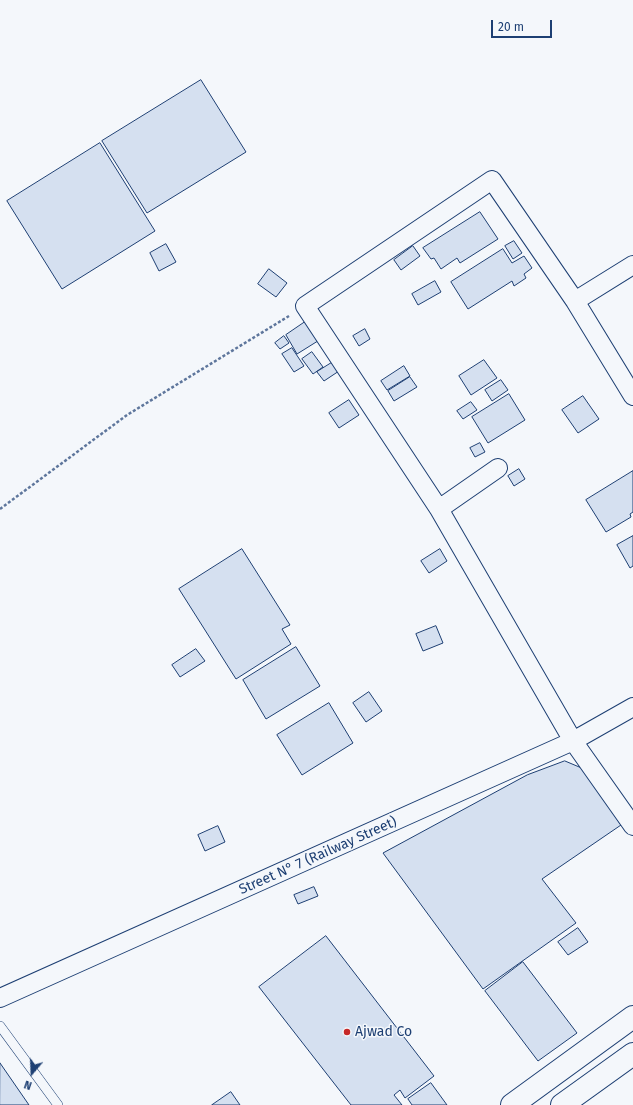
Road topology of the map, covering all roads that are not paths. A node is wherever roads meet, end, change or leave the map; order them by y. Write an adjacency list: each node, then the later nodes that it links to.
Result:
1 (633, 265): 2 (street)
2 (576, 301): 3 (street); 5 (street)
3 (633, 396)
4 (498, 468): 5 (street)
5 (439, 509): 7 (street)
6 (633, 707): 7 (street, Street N° 7 (Railway Street))
7 (573, 741): 8 (street); 9 (street, Street N° 7 (Railway Street))
8 (633, 826)
9 (0, 998)
10 (633, 1018): 14 (main road)
11 (0, 1026): 13 (lane)
12 (633, 1054): 15 (main road)
13 (58, 1105)
14 (512, 1105)
15 (562, 1105)

